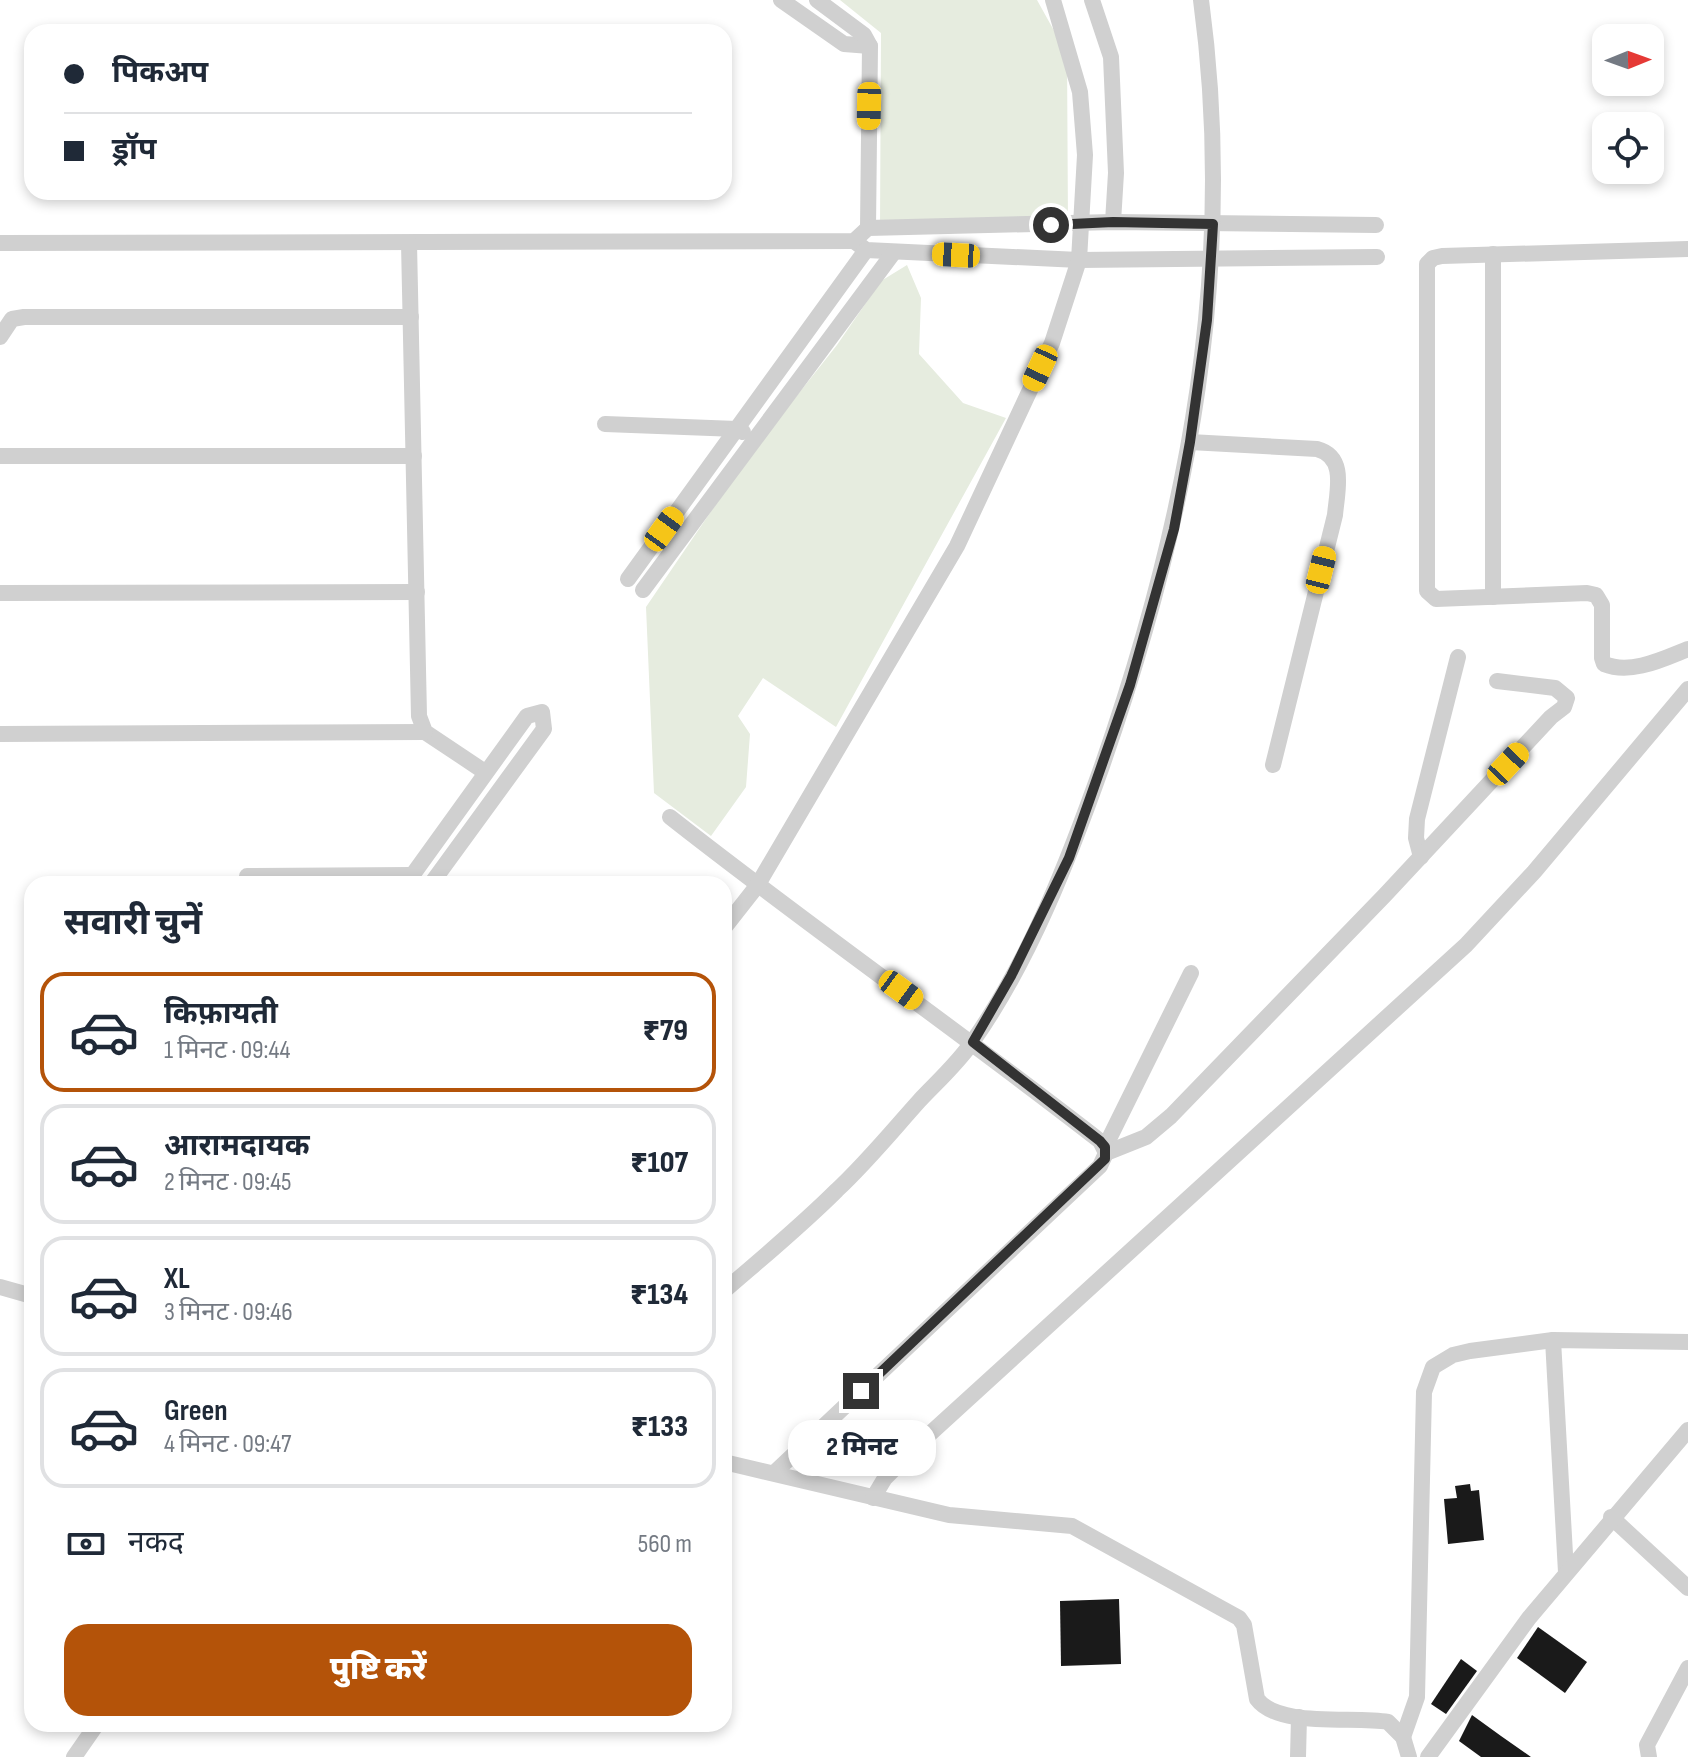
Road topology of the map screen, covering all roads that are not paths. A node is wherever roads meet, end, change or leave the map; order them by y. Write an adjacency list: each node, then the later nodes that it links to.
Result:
1 (781, 0): 6 (street)
2 (817, 0): 6 (street)
3 (1053, 0): 8 (street)
4 (1092, 0): 7 (street)
5 (1201, 0): 9 (street)
6 (870, 46): 11 (street)
7 (1113, 222): 8 (street); 9 (street)
8 (1082, 224): 11 (street); 20 (street)
9 (1213, 224): 10 (street); 19 (street)
10 (1376, 225)
11 (868, 228): 14 (street)
12 (0, 243): 13 (street)
13 (409, 243): 14 (street); 21 (street)
14 (860, 246): 16 (street); 24 (street)
15 (1688, 249): 17 (street)
16 (894, 252): 20 (street); 25 (street)
17 (1493, 254): 33 (street); 33 (street)
18 (1377, 257): 19 (street)
19 (1210, 259): 20 (street); 26 (street)
20 (1079, 260): 46 (street)
21 (411, 317): 22 (street); 28 (street)
22 (0, 337)
23 (605, 424): 24 (street)
24 (737, 429): 25 (street); 29 (street)
25 (755, 439): 30 (street)
26 (1190, 442): 40 (street); 49 (street)
27 (0, 456): 28 (street)
28 (414, 456): 31 (street)
29 (628, 579)
30 (643, 590)
31 (417, 592): 32 (street); 38 (street)
32 (0, 593)
33 (1493, 597): 34 (street)
34 (1688, 649)
35 (1458, 657): 43 (street)
36 (1497, 681): 43 (street)
37 (1688, 689): 59 (street)
38 (425, 732): 39 (street); 41 (street)
39 (0, 734)
40 (1273, 765)
41 (485, 772): 44 (street); 45 (street)
42 (670, 817): 46 (street)
43 (1421, 857): 50 (street)
44 (412, 876)
45 (437, 876)
46 (757, 886): 47 (street); 49 (street)
47 (732, 918)
48 (1191, 973): 50 (street)
49 (973, 1042): 50 (street); 51 (street)
50 (1106, 1150): 58 (street)
51 (732, 1284)
52 (0, 1287): 53 (street)
53 (24, 1294)
54 (1553, 1340): 55 (street); 61 (street); 66 (street)
55 (1688, 1342)
56 (1688, 1430): 60 (street)
57 (732, 1464): 58 (street)
58 (774, 1473): 59 (street)
59 (873, 1498): 64 (street)
60 (1611, 1517): 61 (street); 62 (street)
61 (1566, 1572): 70 (street)
62 (1688, 1588)
63 (1688, 1668): 71 (street)
64 (1299, 1717): 66 (street); 68 (street)
65 (91, 1732): 67 (street)
66 (1403, 1737): 69 (street)
67 (74, 1757)
68 (1298, 1757)
69 (1409, 1757)
70 (1428, 1757)
71 (1649, 1757)

